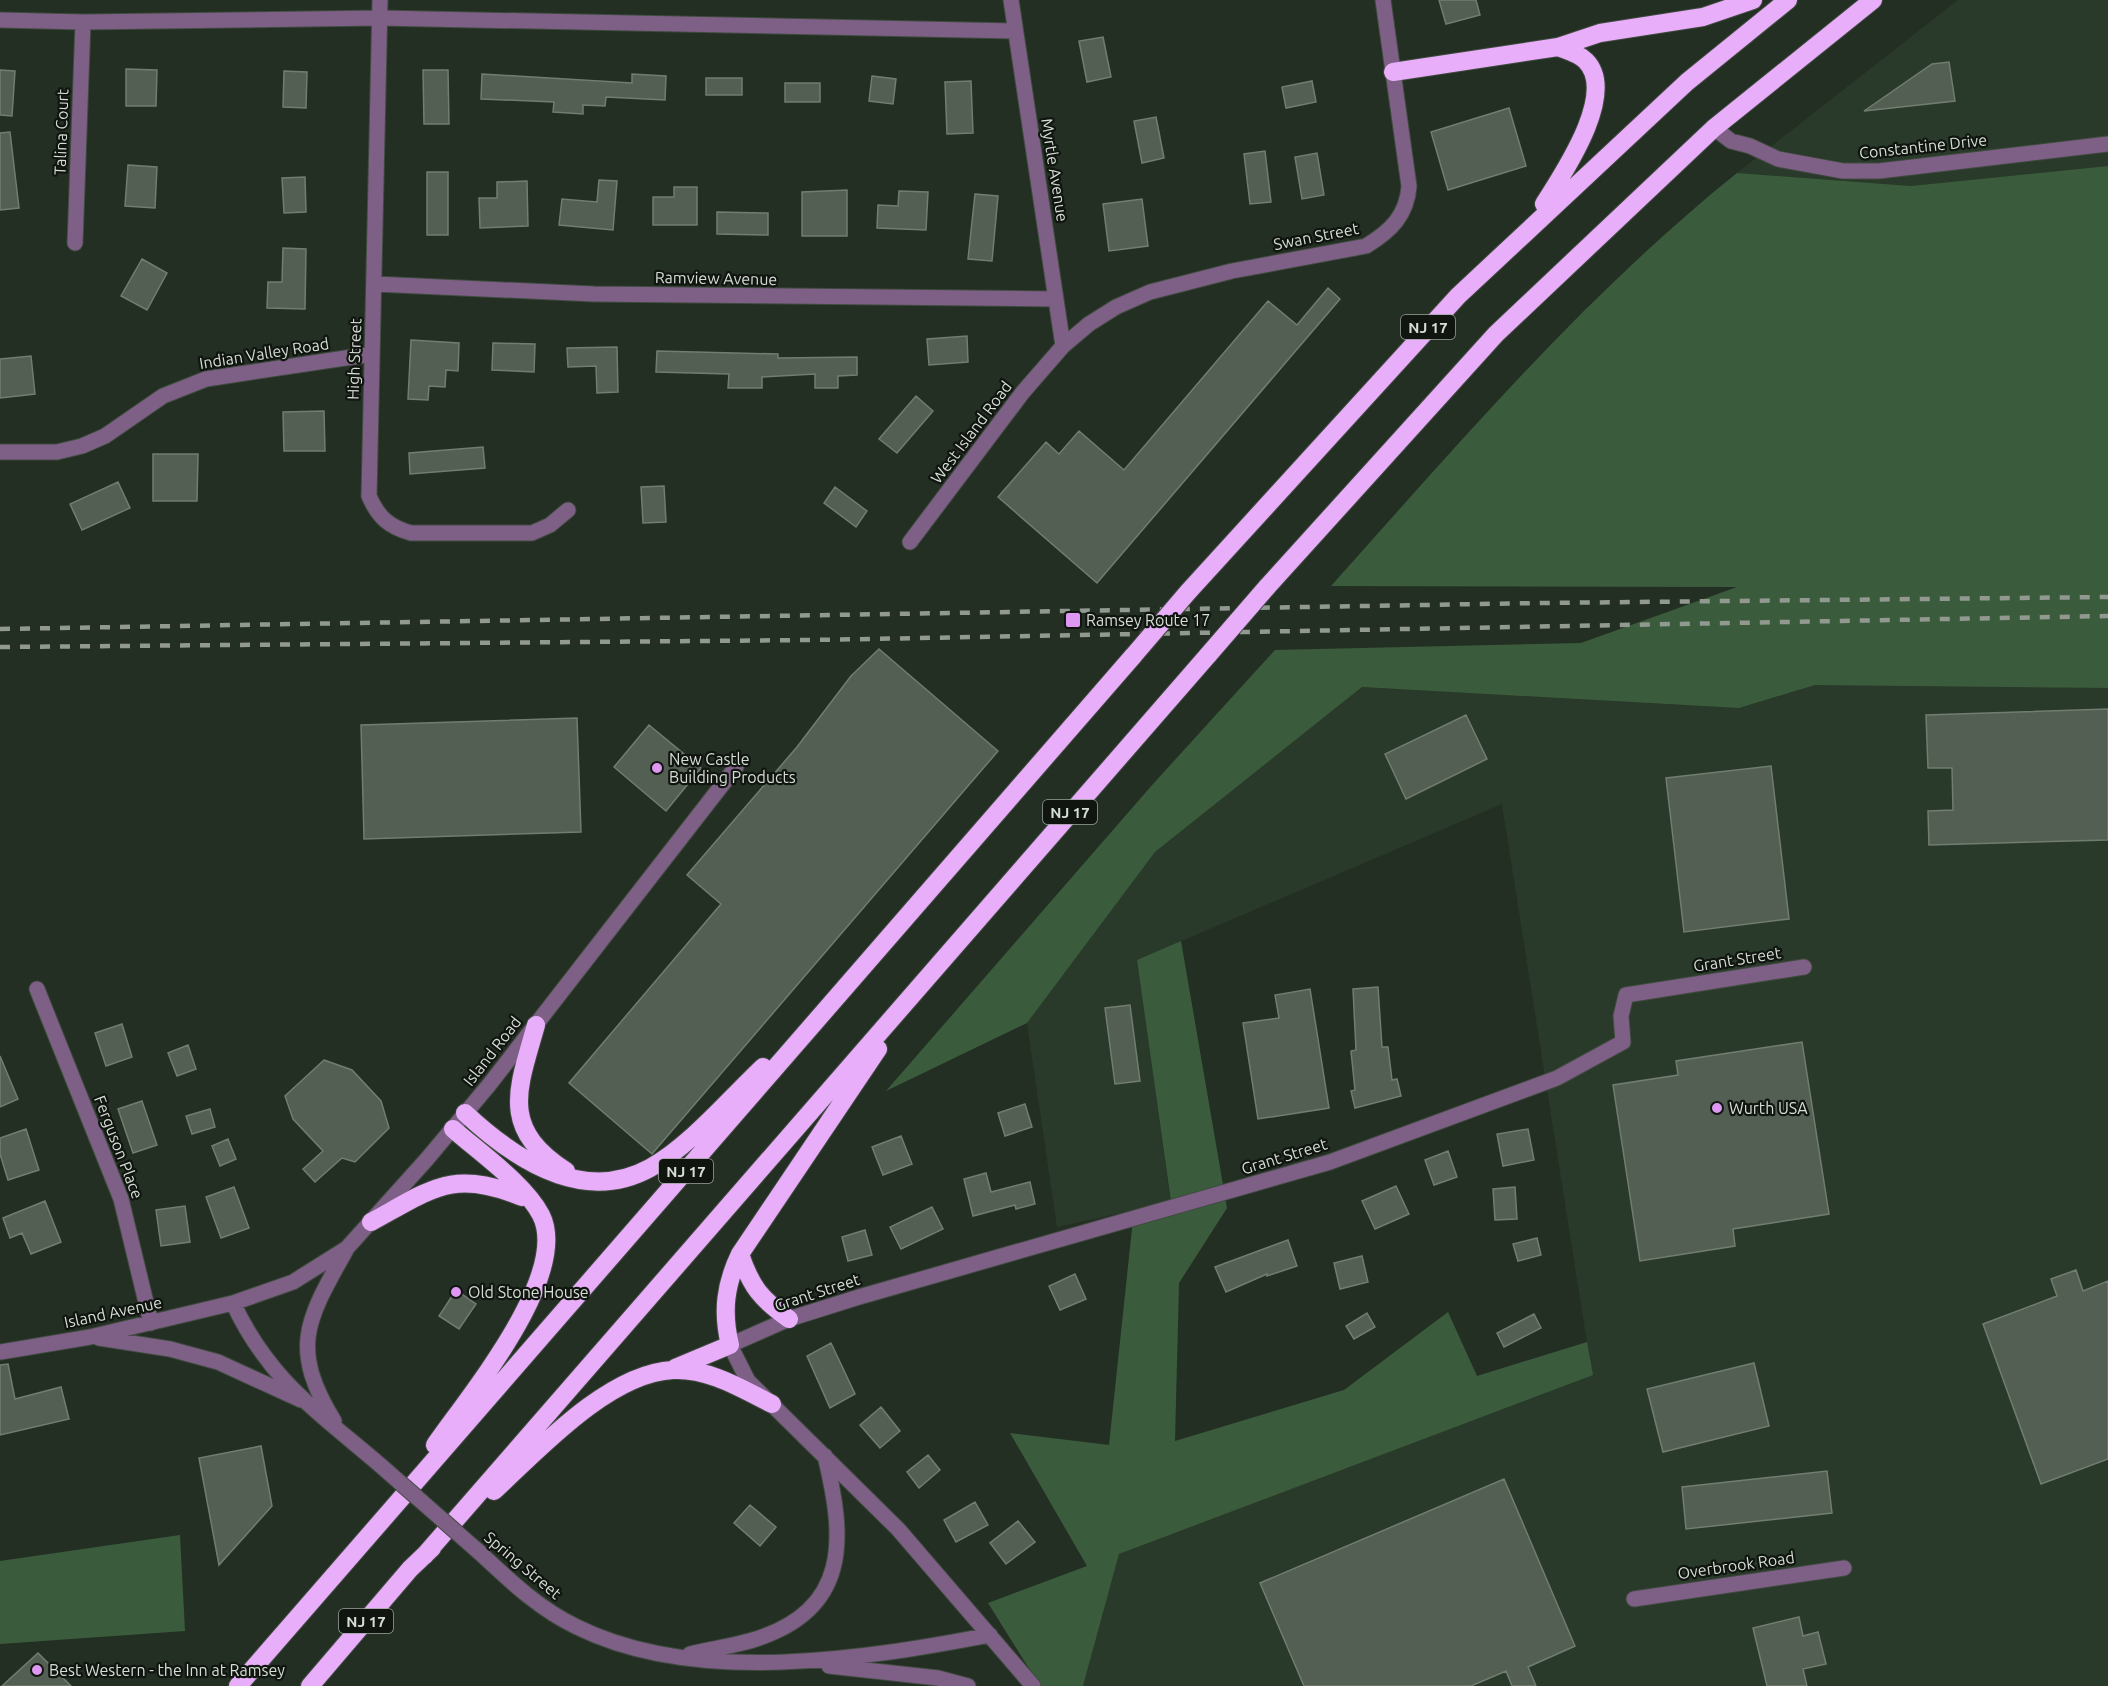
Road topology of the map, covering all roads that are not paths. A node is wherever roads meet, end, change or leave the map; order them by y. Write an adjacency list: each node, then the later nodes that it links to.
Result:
1 (380, 0): 7 (street, High Street)
2 (1011, 0): 10 (street, Myrtle Avenue)
3 (1383, 0): 12 (street, Swan Street)
4 (1753, 0): 11 (highway)
5 (1788, 0): 15 (highway, NJ 17)
6 (1873, 0): 13 (highway, NJ 17)
7 (380, 18): 9 (street); 10 (street); 17 (street, High Street)
8 (0, 20): 9 (street)
9 (83, 22): 16 (street, Talina Court)
10 (1016, 31): 18 (street, Myrtle Avenue)
11 (1558, 47): 12 (highway); 15 (highway)
12 (1393, 72): 19 (street, Swan Street)
13 (1714, 128): 14 (street, Constantine Drive); 26 (highway, NJ 17, bridge)
14 (2108, 144)
15 (1531, 226): 28 (highway, NJ 17, bridge)
16 (75, 243)
17 (375, 284): 18 (street, Ramview Avenue); 20 (street, High Street)
18 (1056, 299): 19 (street, Myrtle Avenue)
19 (1064, 346): 23 (street, West Island Road)
20 (372, 354): 21 (street, Indian Valley Road); 22 (street, High Street)
21 (0, 452)
22 (568, 510)
23 (910, 542)
24 (736, 768): 29 (street, Island Road)
25 (1803, 967): 38 (street, Grant Street)
26 (932, 971): 36 (highway); 49 (highway, NJ 17)
27 (38, 989): 39 (street, Ferguson Place)
28 (843, 991): 32 (highway); 48 (highway, NJ 17)
29 (536, 1025): 30 (street, Island Road); 32 (highway)
30 (465, 1113): 31 (street, Island Road); 32 (highway)
31 (453, 1128): 33 (highway); 34 (street, Island Road)
32 (581, 1179)
33 (529, 1200): 34 (highway); 48 (highway)
34 (372, 1222): 35 (street, Island Road)
35 (347, 1248): 37 (street, Island Road); 46 (street)
36 (740, 1254): 38 (highway); 41 (highway)
37 (233, 1303): 39 (street, Island Avenue); 44 (street, Spring Street)
38 (789, 1319): 41 (street, Grant Street)
39 (151, 1323): 40 (street, Island Avenue)
40 (90, 1337): 42 (street, Island Avenue); 44 (street)
41 (730, 1345): 43 (highway); 45 (street)
42 (0, 1352)
43 (672, 1369): 45 (highway); 49 (highway)
44 (301, 1400): 46 (street, Spring Street)
45 (772, 1404): 47 (street)
46 (340, 1431): 53 (street, Spring Street, bridge)
47 (825, 1456): 52 (street); 53 (street)
48 (382, 1520): 55 (highway, NJ 17)
49 (424, 1556): 56 (highway, NJ 17)
50 (1844, 1568): 51 (street, Overbrook Road)
51 (1634, 1599)
52 (990, 1635): 54 (street, Spring Street); 58 (street)
53 (675, 1657): 54 (street, Spring Street)
54 (781, 1660): 57 (street)
55 (238, 1686)
56 (310, 1686)
57 (968, 1686)
58 (1033, 1686)

